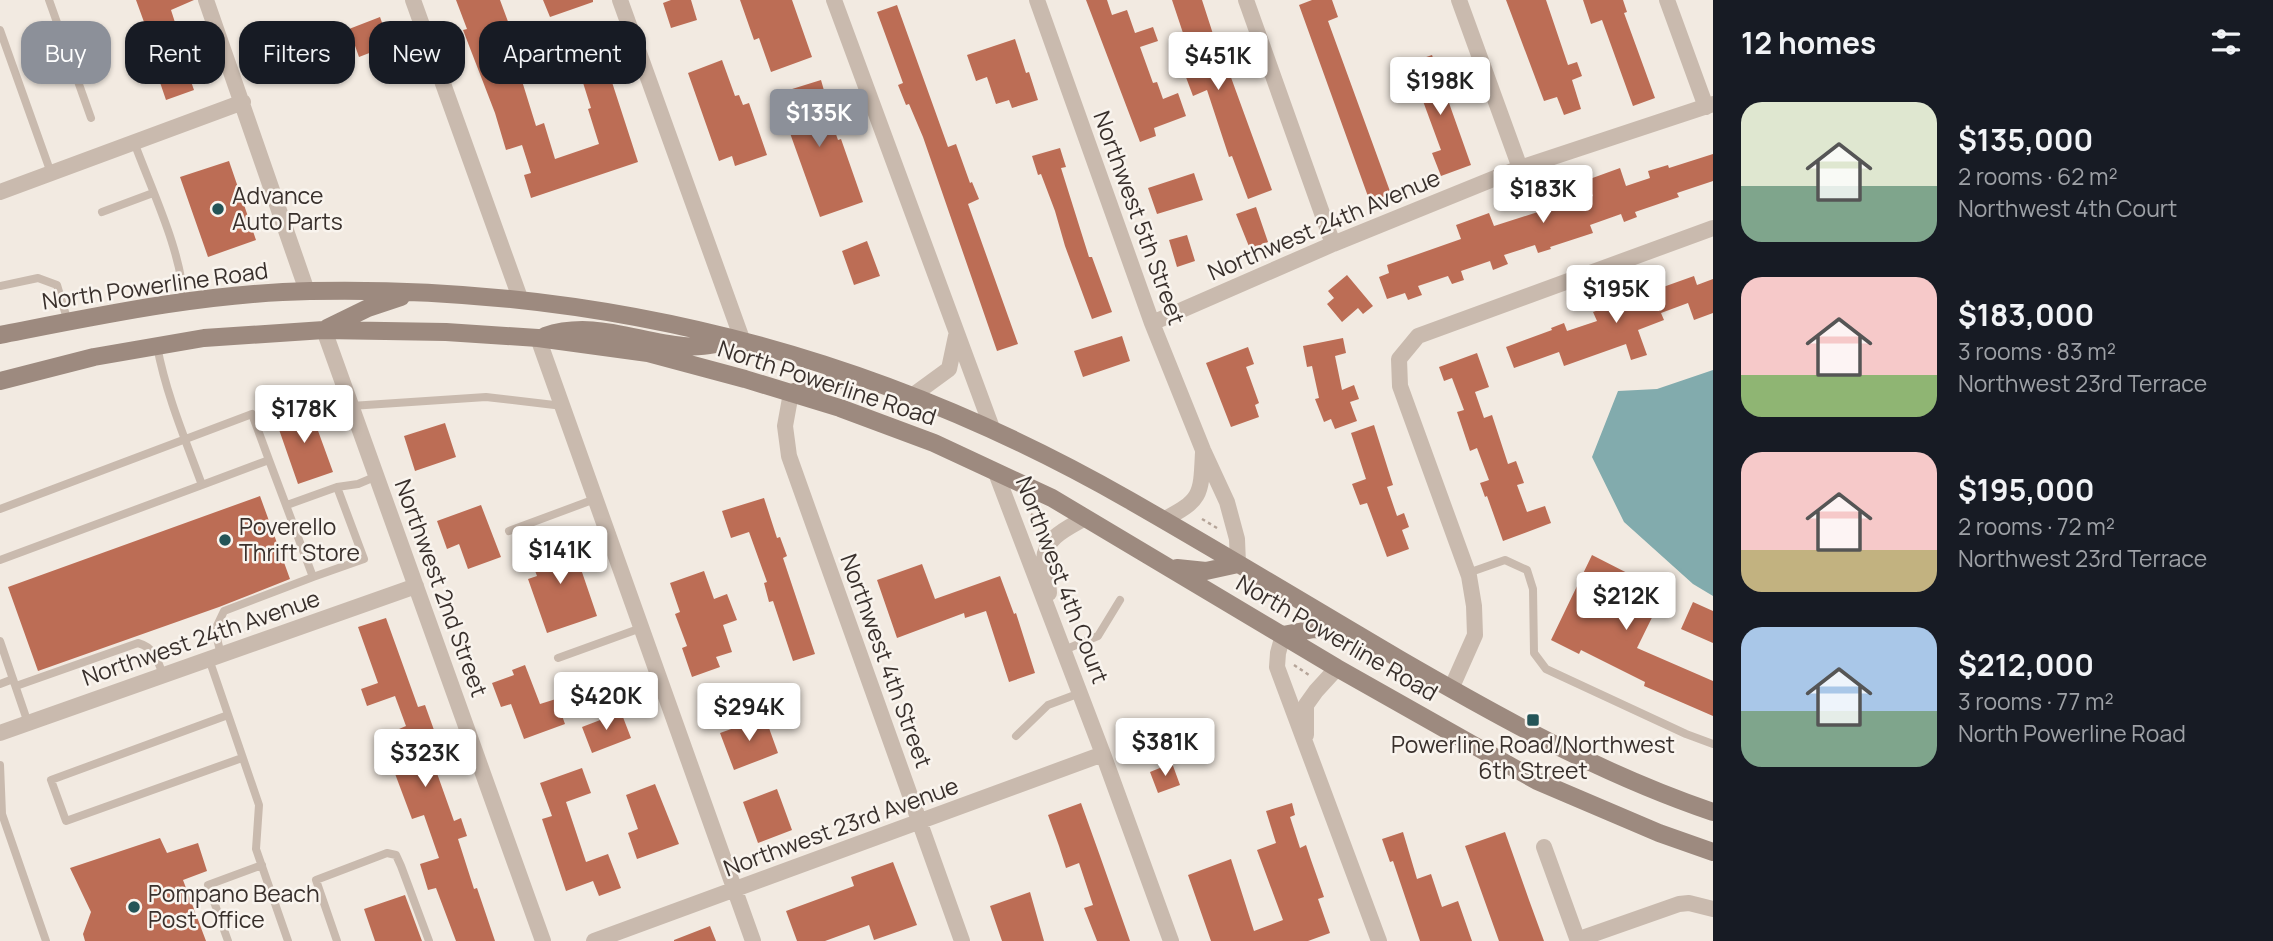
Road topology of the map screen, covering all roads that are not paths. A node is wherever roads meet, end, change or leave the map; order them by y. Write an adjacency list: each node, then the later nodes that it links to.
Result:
1 (48, 0): 14 (lane)
2 (206, 0): 12 (street)
3 (413, 0): 26 (street)
4 (620, 0): 34 (street)
5 (834, 0): 32 (street)
6 (1037, 0): 29 (street, Northwest 5th Street)
7 (1246, 0): 22 (street)
8 (1459, 0): 16 (street)
9 (1667, 0): 13 (street)
10 (0, 30): 11 (lane)
11 (3, 48): 17 (lane)
12 (243, 103): 15 (street); 24 (street)
13 (1709, 106): 16 (street, Northwest 24th Avenue)
14 (91, 118)
15 (135, 142): 17 (street); 19 (lane)
16 (1520, 168): 22 (street, Northwest 24th Avenue)
17 (51, 173): 18 (street)
18 (0, 192)
19 (153, 193): 20 (lane); 27 (lane)
20 (102, 212)
21 (1713, 228): 59 (street)
22 (1333, 244): 29 (street, Northwest 24th Avenue)
23 (0, 286): 28 (lane)
24 (307, 291): 25 (main road, North Powerline Road); 27 (main road, North Powerline Road)
25 (418, 292): 26 (main road, North Powerline Road); 30 (main road)
26 (520, 298): 34 (main road, North Powerline Road)
27 (184, 303): 28 (main road, North Powerline Road)
28 (68, 322): 31 (main road, North Powerline Road)
29 (1152, 323): 44 (street, Northwest 5th Street)
30 (324, 330): 33 (main road, North Powerline Road); 35 (main road, North Powerline Road); 40 (street, Northwest 2nd Street)
31 (0, 335)
32 (956, 335): 39 (street); 42 (street)
33 (538, 338): 34 (main road); 38 (main road, North Powerline Road); 41 (street)
34 (742, 339): 36 (main road, North Powerline Road)
35 (157, 346): 37 (main road, North Powerline Road); 43 (lane)
36 (869, 379): 38 (main road); 39 (main road, North Powerline Road)
37 (0, 381)
38 (790, 393): 46 (main road, North Powerline Road); 90 (street, Northwest 4th Street)
39 (912, 396): 42 (main road, North Powerline Road)
40 (351, 406): 41 (lane); 47 (street, Northwest 2nd Street)
41 (563, 406): 50 (street)
42 (992, 428): 54 (main road, North Powerline Road)
43 (185, 440): 45 (lane); 48 (lane); 52 (lane)
44 (1203, 450): 54 (street, Northwest 5th Street); 57 (street, Northwest 5th Street)
45 (269, 460): 48 (lane); 51 (lane)
46 (996, 473): 53 (main road, North Powerline Road); 63 (street, Northwest 4th Court)
47 (377, 476): 49 (lane); 61 (street, Northwest 2nd Street)
48 (202, 485): 56 (lane)
49 (337, 487): 51 (lane); 60 (lane)
50 (595, 499): 55 (lane); 64 (street)
51 (287, 505): 60 (lane)
52 (0, 509)
53 (1085, 518): 58 (main road, North Powerline Road); 63 (street)
54 (1163, 520): 57 (main road, North Powerline Road)
55 (509, 531)
56 (0, 560)
57 (1238, 564): 58 (main road); 65 (main road, North Powerline Road)
58 (1170, 568): 66 (main road, North Powerline Road)
59 (1468, 573): 76 (street); 84 (lane)
60 (313, 577): 69 (lane)
61 (416, 586): 69 (street, Northwest 24th Avenue); 101 (street, Northwest 2nd Street)
62 (1120, 600): 68 (lane)
63 (1048, 610): 68 (street, Northwest 4th Court)
64 (641, 628): 70 (lane); 72 (street)
65 (1352, 631): 66 (main road); 76 (main road, North Powerline Road)
66 (1283, 635): 71 (main road, North Powerline Road); 83 (street)
67 (0, 641): 74 (lane)
68 (1064, 650): 77 (street, Northwest 4th Court)
69 (215, 657): 73 (street, Northwest 24th Avenue); 79 (lane)
70 (558, 658)
71 (1337, 668): 83 (street); 92 (main road, North Powerline Road)
72 (658, 674): 78 (lane); 94 (street)
73 (163, 675): 74 (lane); 80 (street, Northwest 24th Avenue)
74 (15, 683): 75 (lane); 80 (lane)
75 (0, 684)
76 (1451, 689): 89 (main road, North Powerline Road)
77 (1080, 693): 82 (lane); 85 (street, Northwest 4th Court)
78 (572, 707)
79 (228, 715): 86 (lane); 86 (lane)
80 (28, 723): 81 (street, Northwest 24th Avenue)
81 (0, 733)
82 (1016, 736)
83 (1306, 744): 106 (street)
84 (1713, 744)
85 (1103, 754): 90 (street, Northwest 23rd Avenue); 105 (street, Northwest 4th Court)
86 (242, 758): 93 (lane)
87 (0, 765): 88 (lane)
88 (1, 801): 96 (lane)
89 (1713, 812)
90 (919, 824): 94 (street, Northwest 23rd Avenue); 104 (street, Northwest 4th Street)
91 (1544, 847): 107 (street)
92 (1713, 852)
93 (262, 866): 97 (lane); 98 (lane)
94 (734, 889): 102 (street, Northwest 23rd Avenue); 103 (street)
95 (1713, 909): 107 (street)
96 (46, 941)
97 (228, 941)
98 (288, 941)
99 (337, 941): 100 (lane)
100 (429, 941)
101 (543, 941)
102 (594, 941)
103 (753, 941)
104 (962, 941)
105 (1171, 941)
106 (1379, 941)
107 (1579, 941)

